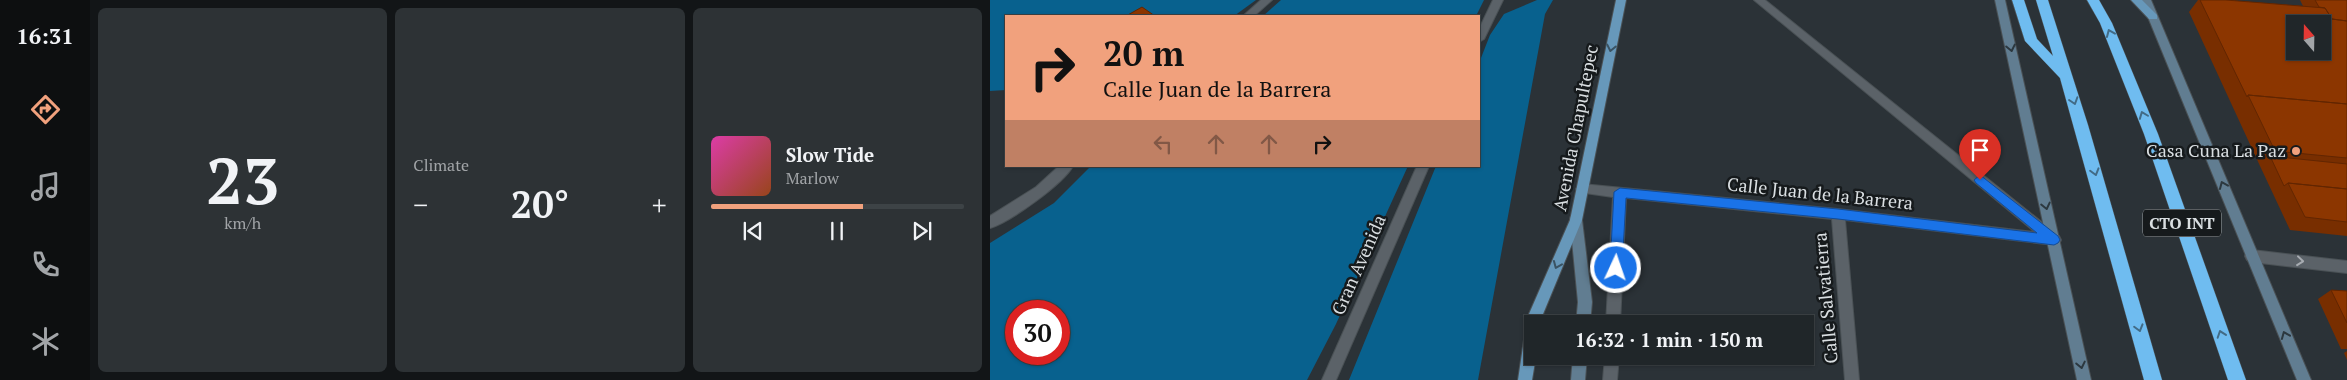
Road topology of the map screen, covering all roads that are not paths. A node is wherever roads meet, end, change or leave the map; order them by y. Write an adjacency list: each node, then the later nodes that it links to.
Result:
1 (1267, 0): 13 (street)
2 (1498, 0): 12 (street)
3 (1510, 0): 12 (street)
4 (1621, 0): 19 (main road, Avenida Chapultepec, one-way to 19)
5 (1759, 0): 24 (street)
6 (2000, 0): 24 (main road, one-way to 24)
7 (2018, 0): 16 (highway)
8 (2042, 0): 16 (highway)
9 (2093, 0): 40 (highway, CTO INT, one-way to 9)
10 (2136, 0): 14 (main road)
11 (2146, 0): 14 (main road, CTO INT)
12 (1490, 13): 15 (street)
13 (1249, 15)
14 (2153, 18): 25 (main road, CTO INT, one-way to 14)
15 (1480, 37)
16 (2066, 77): 39 (highway, one-way to 39)
17 (1067, 167): 23 (street)
18 (1423, 167): 33 (street, Gran Avenida)
19 (1582, 190): 20 (street, Calle Juan de la Barrera); 22 (main road, Avenida Chapultepec)
20 (1620, 192): 21 (street, Calle Juan de la Barrera); 29 (street)
21 (1838, 214): 24 (street, Calle Juan de la Barrera); 37 (street, Calle Salvatierra)
22 (1576, 220): 27 (main road, one-way to 27); 28 (main road, Avenida Chapultepec)
23 (990, 224)
24 (2054, 240): 38 (main road, one-way to 38)
25 (2252, 256): 26 (street, one-way to 26); 41 (main road, CTO INT, one-way to 25)
26 (2347, 267)
27 (1536, 315)
28 (1584, 315)
29 (1613, 315)
30 (1527, 365): 34 (main road)
31 (1579, 365): 35 (main road)
32 (1611, 365): 36 (street)
33 (1330, 380)
34 (1524, 380)
35 (1578, 380)
36 (1610, 380)
37 (1852, 380)
38 (2084, 380)
39 (2153, 380)
40 (2237, 380)
41 (2304, 380)

